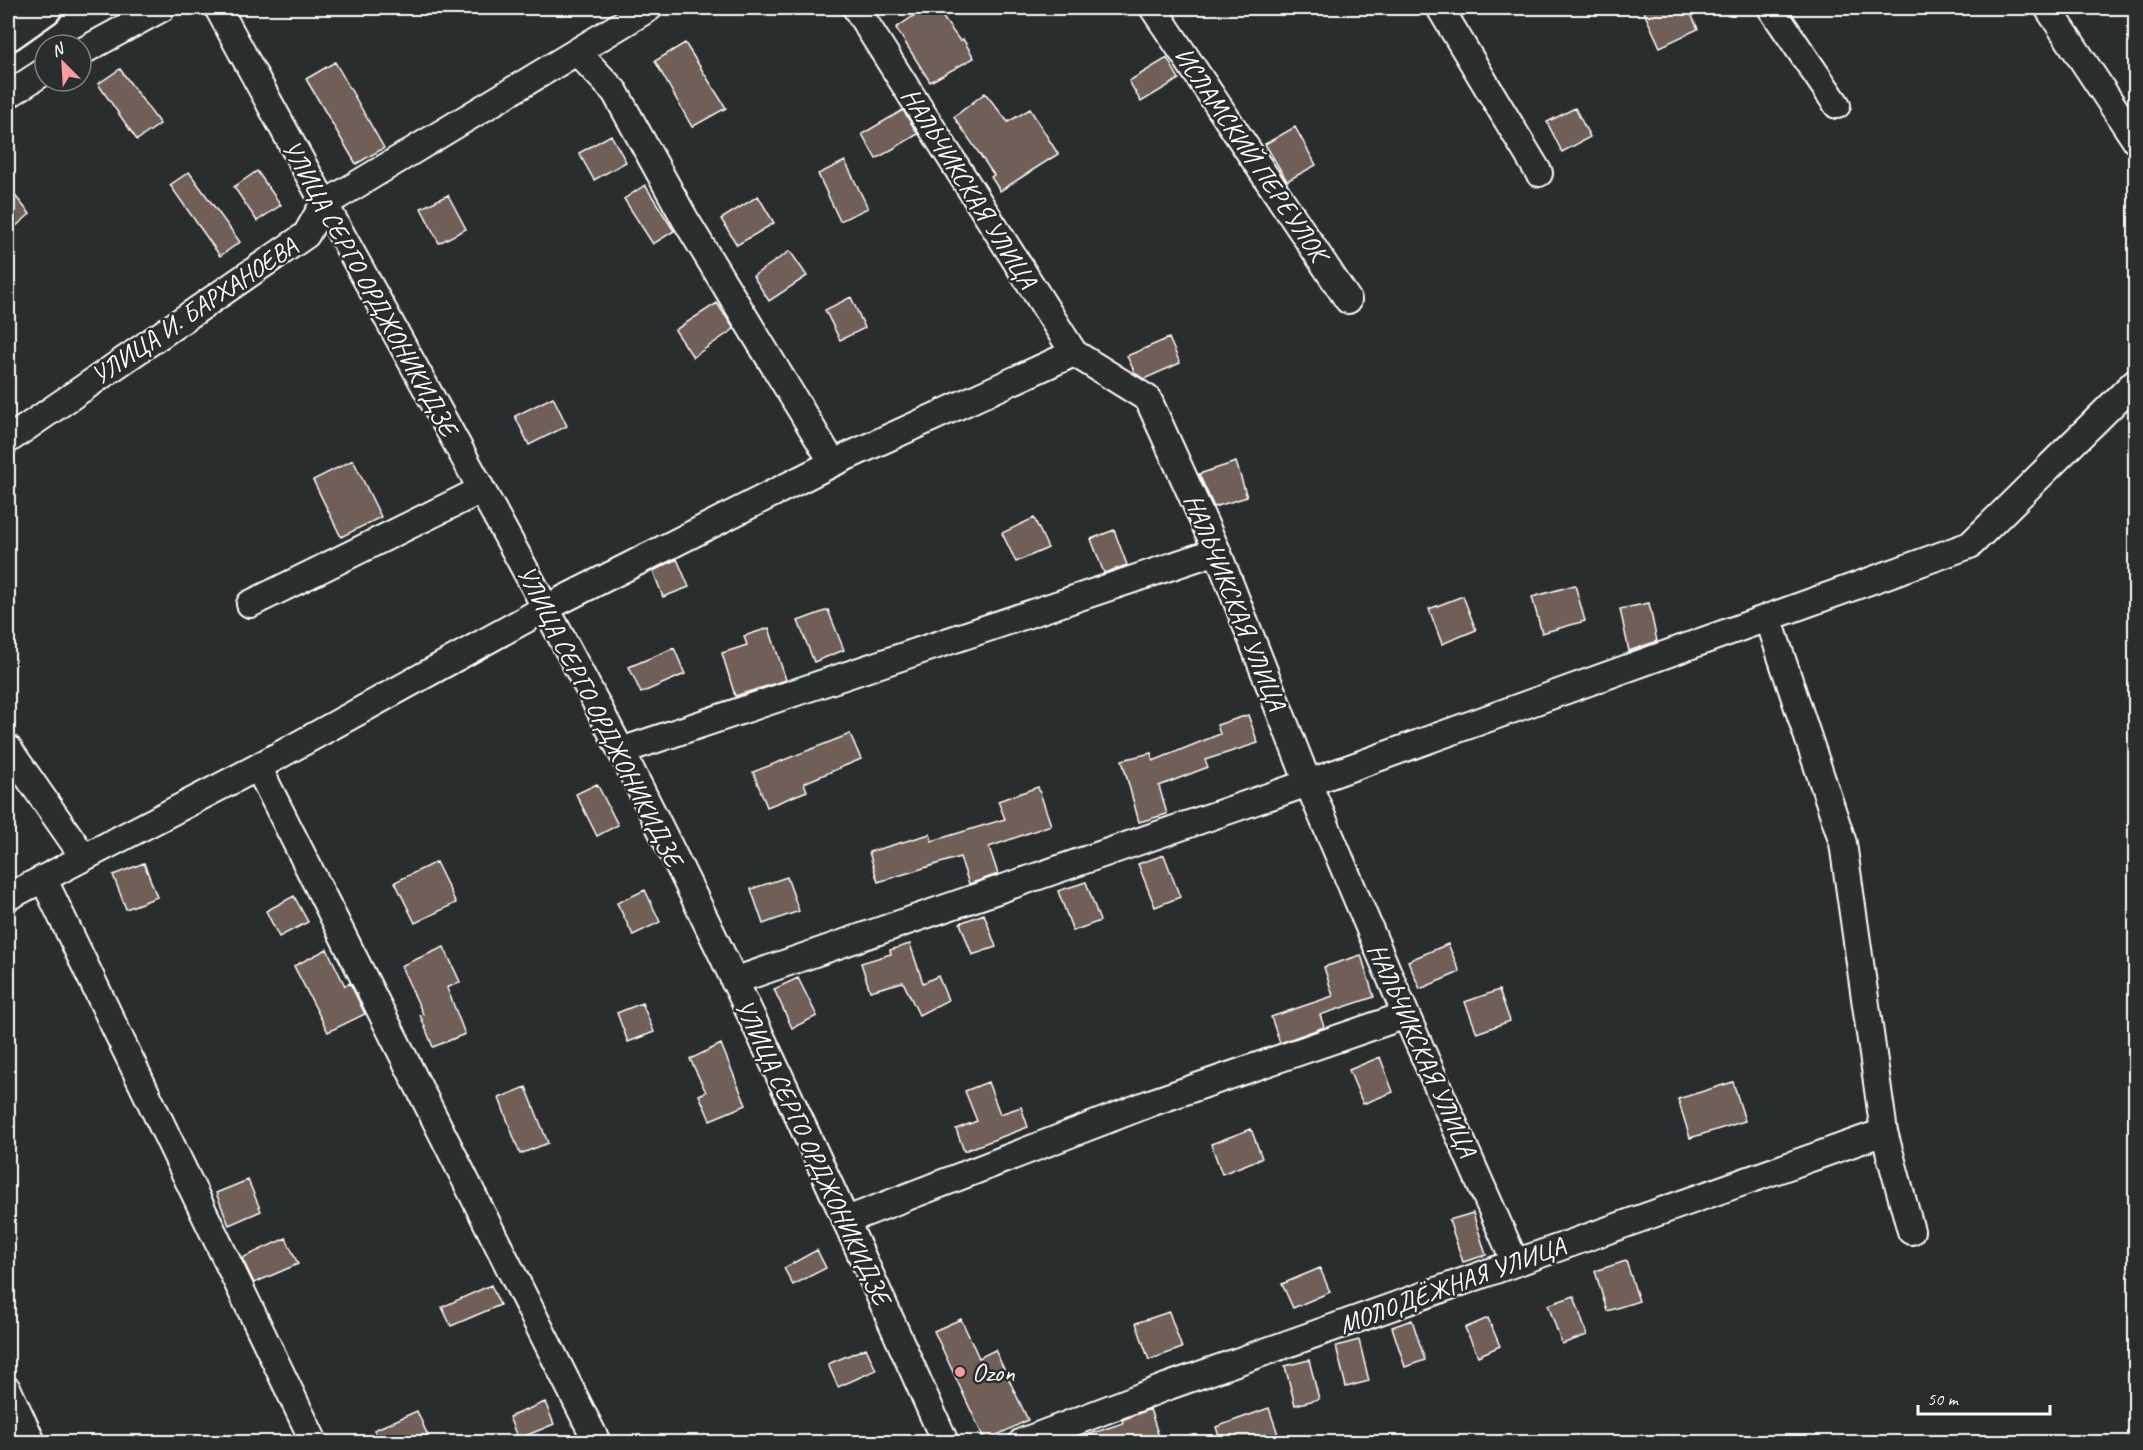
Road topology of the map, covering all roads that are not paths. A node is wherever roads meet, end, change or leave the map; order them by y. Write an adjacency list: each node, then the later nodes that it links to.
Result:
1 (45, 8): 11 (highway)
2 (59, 8): 12 (street)
3 (162, 8): 13 (street)
4 (218, 8): 20 (street, УЛИЦА СЕРГО ОРДЖОНИКИДЗЕ)
5 (649, 8): 14 (street, УЛИЦА И. БАРХАНОЕВА)
6 (856, 8): 22 (street, НАЛЬЧИКСКАЯ УЛИЦА)
7 (1153, 8): 21 (street, ИСЛАМСКИЙ ПЕРЕУЛОК)
8 (1440, 8): 19 (street)
9 (1771, 8): 17 (street)
10 (2048, 8): 18 (street)
11 (8, 34)
12 (8, 39)
13 (93, 45)
14 (578, 52): 20 (street, УЛИЦА И. БАРХАНОЕВА); 25 (street)
15 (33, 79): 16 (street)
16 (8, 96)
17 (1836, 105)
18 (2136, 141)
19 (1539, 173)
20 (323, 205): 24 (street, УЛИЦА И. БАРХАНОЕВА); 26 (street, УЛИЦА СЕРГО ОРДЖОНИКИДЗЕ)
21 (1348, 300)
22 (1074, 353): 25 (street); 27 (street, НАЛЬЧИКСКАЯ УЛИЦА)
23 (2136, 381): 30 (street)
24 (8, 440)
25 (832, 463): 29 (street)
26 (481, 490): 28 (street); 29 (street, УЛИЦА СЕРГО ОРДЖОНИКИДЗЕ)
27 (1217, 551): 32 (street); 34 (street, НАЛЬЧИКСКАЯ УЛИЦА)
28 (250, 604)
29 (546, 608): 32 (street, УЛИЦА СЕРГО ОРДЖОНИКИДЗЕ); 33 (street)
30 (1768, 617): 34 (street); 40 (street)
31 (8, 748): 35 (street)
32 (621, 751): 38 (street, УЛИЦА СЕРГО ОРДЖОНИКИДЗЕ)
33 (258, 767): 35 (street); 47 (street)
34 (1308, 783): 38 (street); 39 (street, НАЛЬЧИКСКАЯ УЛИЦА)
35 (83, 856): 36 (street)
36 (44, 880): 37 (street); 46 (street)
37 (8, 897)
38 (734, 981): 41 (street, УЛИЦА СЕРГО ОРДЖОНИКИДЗЕ)
39 (1406, 1015): 41 (street); 43 (street, НАЛЬЧИКСКАЯ УЛИЦА)
40 (1884, 1132): 42 (street); 43 (street, МОЛОДЁЖНАЯ УЛИЦА)
41 (847, 1220): 48 (street, УЛИЦА СЕРГО ОРДЖОНИКИДЗЕ)
42 (1911, 1231)
43 (1515, 1262): 49 (street, МОЛОДЁЖНАЯ УЛИЦА)
44 (8, 1390): 45 (street)
45 (32, 1443)
46 (314, 1443)
47 (597, 1443)
48 (945, 1443)
49 (1022, 1443)

